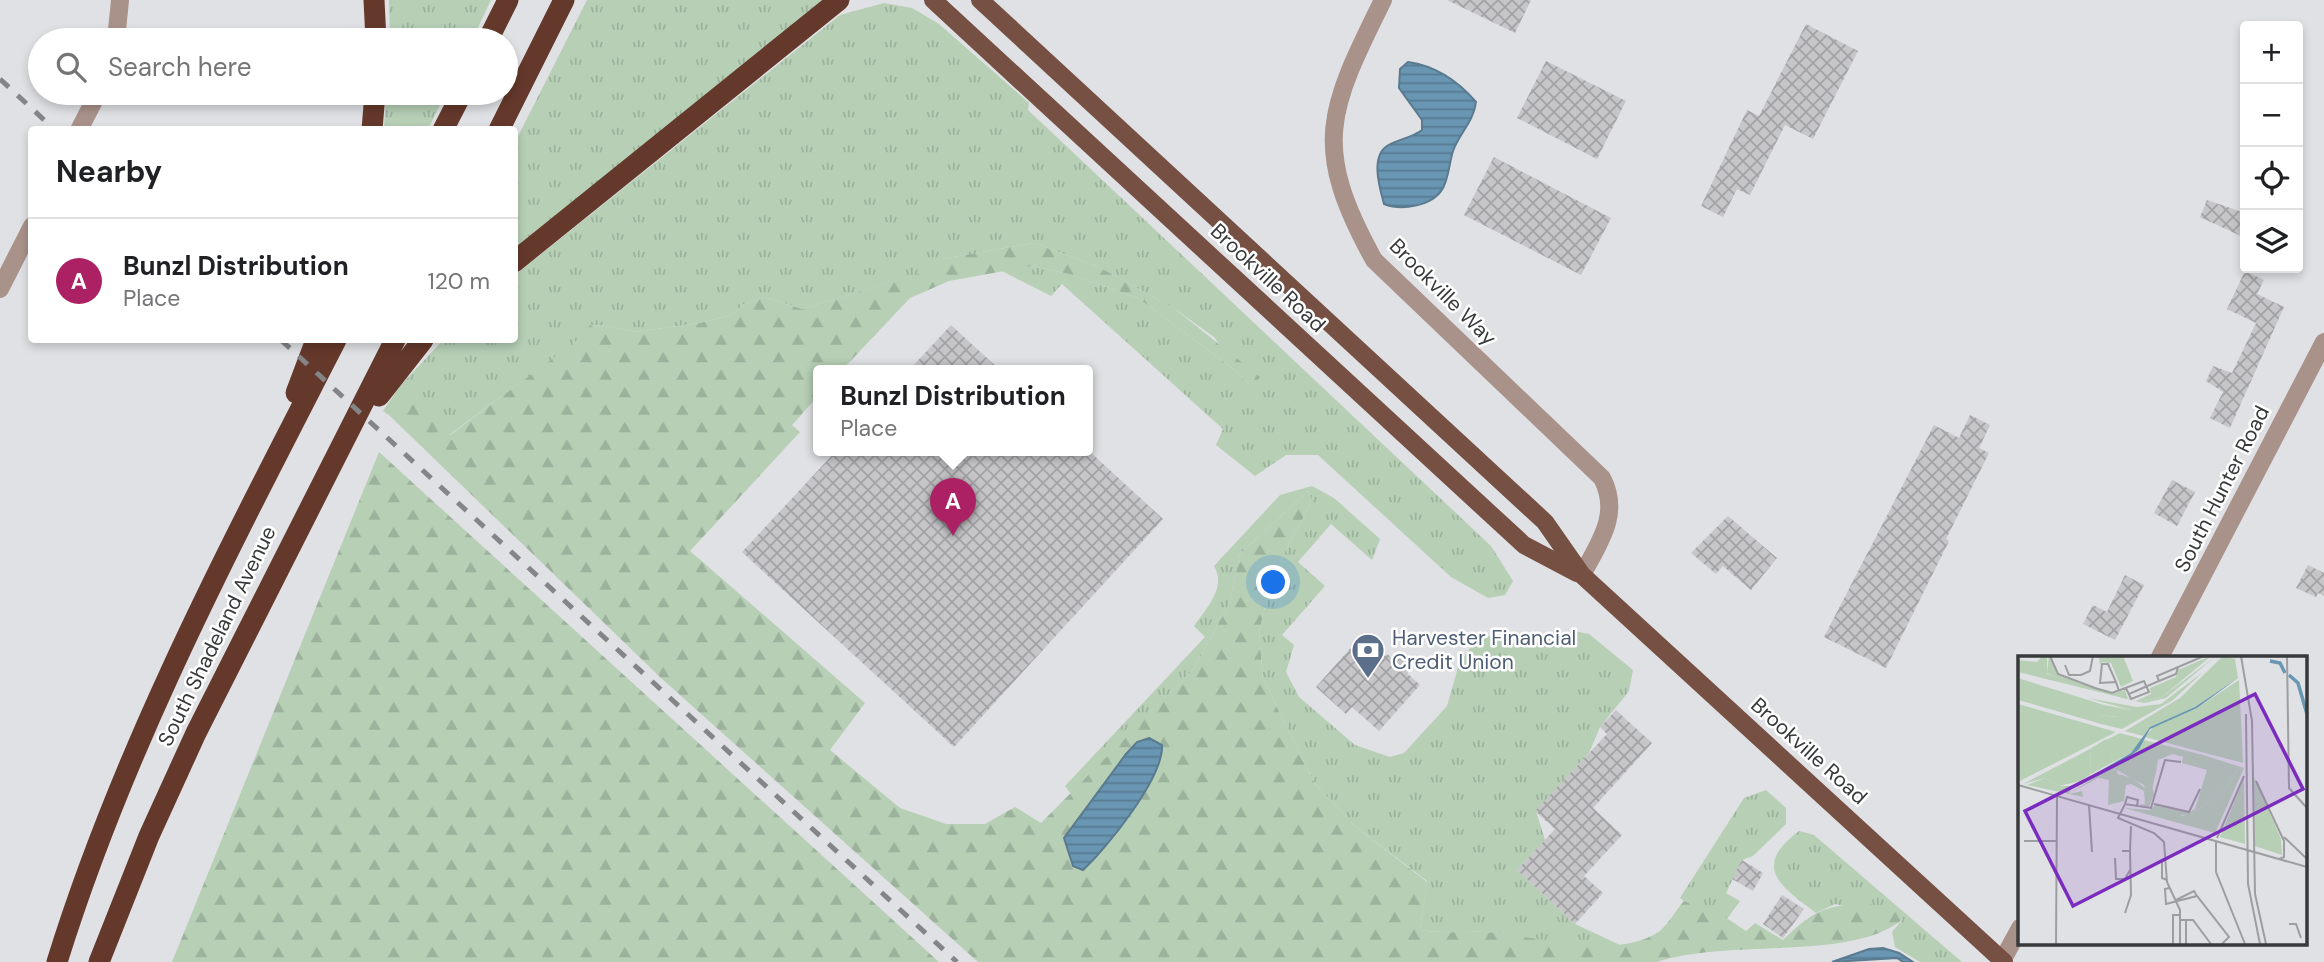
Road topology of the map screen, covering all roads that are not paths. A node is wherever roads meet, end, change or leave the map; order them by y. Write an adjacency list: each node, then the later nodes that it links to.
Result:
1 (120, 0): 9 (street)
2 (374, 0): 10 (highway)
3 (509, 0): 11 (highway)
4 (564, 0): 12 (highway)
5 (933, 0): 31 (main road, Brookville Road)
6 (980, 0): 31 (main road, Brookville Road)
7 (1383, 0): 31 (street, Brookville Way)
8 (839, 2): 22 (highway)
9 (117, 28)
10 (375, 28)
11 (494, 28)
12 (518, 92)
13 (92, 105): 17 (street)
14 (374, 105): 18 (highway)
15 (456, 105): 19 (highway)
16 (512, 105): 20 (highway)
17 (81, 126)
18 (372, 126)
19 (445, 126)
20 (501, 126)
21 (28, 234): 23 (street)
22 (518, 259)
23 (0, 289)
24 (2324, 342): 32 (street, South Hunter Road)
25 (315, 343): 29 (highway)
26 (334, 343): 29 (highway, South Shadeland Avenue)
27 (392, 343): 30 (highway, South Shadeland Avenue)
28 (420, 343): 30 (highway)
29 (260, 488): 35 (highway, South Shadeland Avenue)
30 (315, 495): 36 (highway, South Shadeland Avenue)
31 (1582, 575): 34 (main road, Brookville Road)
32 (2161, 656)
33 (2018, 932): 34 (street)
34 (2003, 961)
35 (57, 962)
36 (99, 962)

